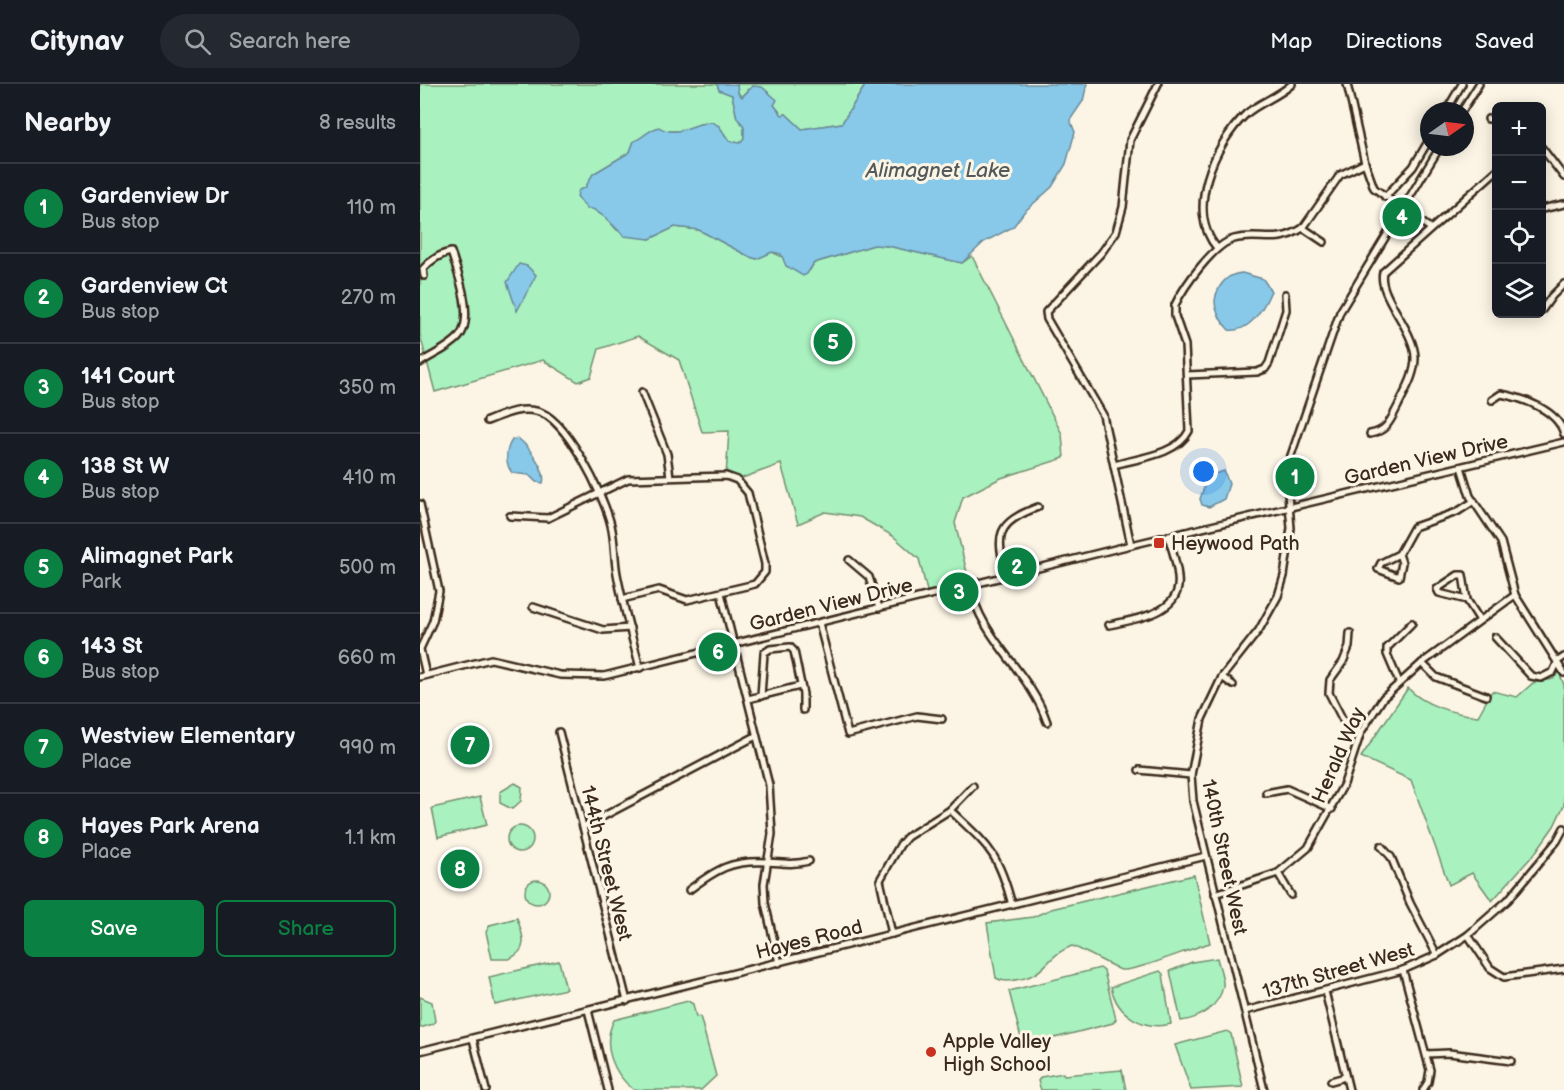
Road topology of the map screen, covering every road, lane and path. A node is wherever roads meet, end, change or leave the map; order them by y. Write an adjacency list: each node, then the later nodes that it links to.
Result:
1 (1158, 84): 36 (street)
2 (1292, 84): 23 (street)
3 (1347, 84): 13 (street)
4 (1462, 84): 6 (street)
5 (1479, 84): 7 (street)
6 (1451, 102)
7 (1468, 102)
8 (1488, 119): 9 (street)
9 (1492, 119)
10 (1546, 153): 15 (street)
11 (1420, 155): 16 (street)
12 (1435, 156): 18 (street, 140th Street West)
13 (1365, 164): 16 (street); 20 (street)
14 (1492, 175): 21 (street)
15 (1564, 177)
16 (1385, 197): 18 (street)
17 (1564, 204): 19 (street)
18 (1403, 208): 21 (street); 43 (street, 140th Street West)
19 (1546, 208)
20 (1303, 228): 22 (street); 23 (street)
21 (1430, 228): 33 (street)
22 (1324, 242)
23 (1216, 248): 29 (street)
24 (424, 276): 28 (street)
25 (1564, 284): 27 (street)
26 (1284, 294): 29 (street)
27 (1546, 304)
28 (420, 363)
29 (1187, 375): 36 (street)
30 (642, 392): 38 (street)
31 (1492, 400): 34 (street)
32 (487, 422): 39 (street)
33 (1370, 434)
34 (1564, 434)
35 (1564, 442): 37 (street, Garden View Drive)
36 (1114, 465): 46 (street)
37 (1461, 467): 40 (street); 43 (street, Garden View Drive)
38 (670, 477): 39 (street); 51 (street)
39 (598, 493): 44 (street); 53 (street)
40 (1474, 501): 47 (street); 52 (street)
41 (420, 504): 70 (street)
42 (1038, 507): 49 (street)
43 (1288, 507): 45 (street, Garden View Drive); 71 (street, 140th Street West)
44 (510, 516)
45 (1168, 536): 46 (street, Garden View Drive); 60 (street)
46 (1131, 545): 49 (street, Garden View Drive)
47 (1400, 554): 47 (street)
48 (849, 560): 56 (street)
49 (1006, 576): 50 (street, Garden View Drive)
50 (970, 585): 56 (street, Garden View Drive); 80 (street)
51 (721, 592): 53 (street); 64 (street)
52 (1515, 595): 57 (street, Herald Way); 66 (street)
53 (622, 599): 61 (street)
54 (1467, 600): 54 (street); 57 (street)
55 (533, 607): 61 (street)
56 (879, 608): 58 (street, Garden View Drive)
57 (1479, 619): 67 (street, Herald Way)
58 (819, 623): 64 (street, Garden View Drive); 79 (street)
59 (1412, 623): 72 (street)
60 (1109, 625)
61 (630, 628): 68 (street)
62 (1350, 633): 82 (street)
63 (1495, 637): 66 (street)
64 (734, 644): 68 (street, Garden View Drive); 77 (street)
65 (1564, 657): 66 (street)
66 (1558, 661): 69 (street)
67 (1422, 663): 72 (street, Herald Way); 76 (street)
68 (640, 668): 70 (street, Garden View Drive)
69 (1564, 674)
70 (423, 676)
71 (1222, 677): 73 (street); 85 (street, 140th Street West)
72 (1399, 682): 82 (street, Herald Way)
73 (1233, 684)
74 (800, 686): 75 (street); 75 (street); 78 (street)
75 (760, 696): 77 (street)
76 (1485, 696)
77 (748, 699): 83 (street)
78 (803, 710)
79 (942, 719)
80 (1047, 722)
81 (559, 732): 90 (street, 144th Street West)
82 (1361, 732): 89 (street, Herald Way)
83 (756, 736): 90 (street); 97 (street)
84 (1139, 771): 85 (street)
85 (1191, 775): 95 (street, 140th Street West)
86 (973, 786): 88 (street)
87 (1266, 793): 89 (street)
88 (950, 810): 102 (street); 103 (street)
89 (1332, 810): 98 (street, Herald Way)
90 (583, 827): 110 (street, 144th Street West)
91 (1564, 828): 92 (street, 137th Street West)
92 (1557, 841): 93 (street); 104 (street, 137th Street West)
93 (1564, 844)
94 (1381, 846): 105 (street)
95 (1206, 856): 100 (street, 140th Street West); 102 (street, Hayes Road)
96 (809, 861): 97 (street)
97 (768, 862): 99 (street); 106 (street)
98 (1278, 873): 100 (street, Herald Way); 101 (street)
99 (689, 890)
100 (1215, 894): 112 (street, 140th Street West)
101 (1291, 895)
102 (1012, 905): 103 (street, Hayes Road)
103 (892, 934): 106 (street, Hayes Road)
104 (1468, 935): 105 (street, 137th Street West); 107 (street)
105 (1437, 955): 108 (street, 137th Street West)
106 (779, 963): 110 (street, Hayes Road)
107 (1564, 969)
108 (1403, 970): 109 (street, 137th Street West); 115 (street)
109 (1324, 991): 112 (street, 137th Street West); 117 (street)
110 (627, 1001): 111 (street, Hayes Road)
111 (588, 1010): 113 (street, Hayes Road); 120 (street)
112 (1245, 1011): 121 (street, 140th Street West)
113 (473, 1039): 114 (street, Hayes Road); 119 (street)
114 (420, 1051)
115 (1426, 1054): 116 (street); 123 (street)
116 (1511, 1061)
117 (1345, 1077): 118 (street); 122 (street)
118 (1331, 1081)
119 (486, 1090)
120 (608, 1090)
121 (1264, 1090)
122 (1349, 1090)
123 (1423, 1090)

